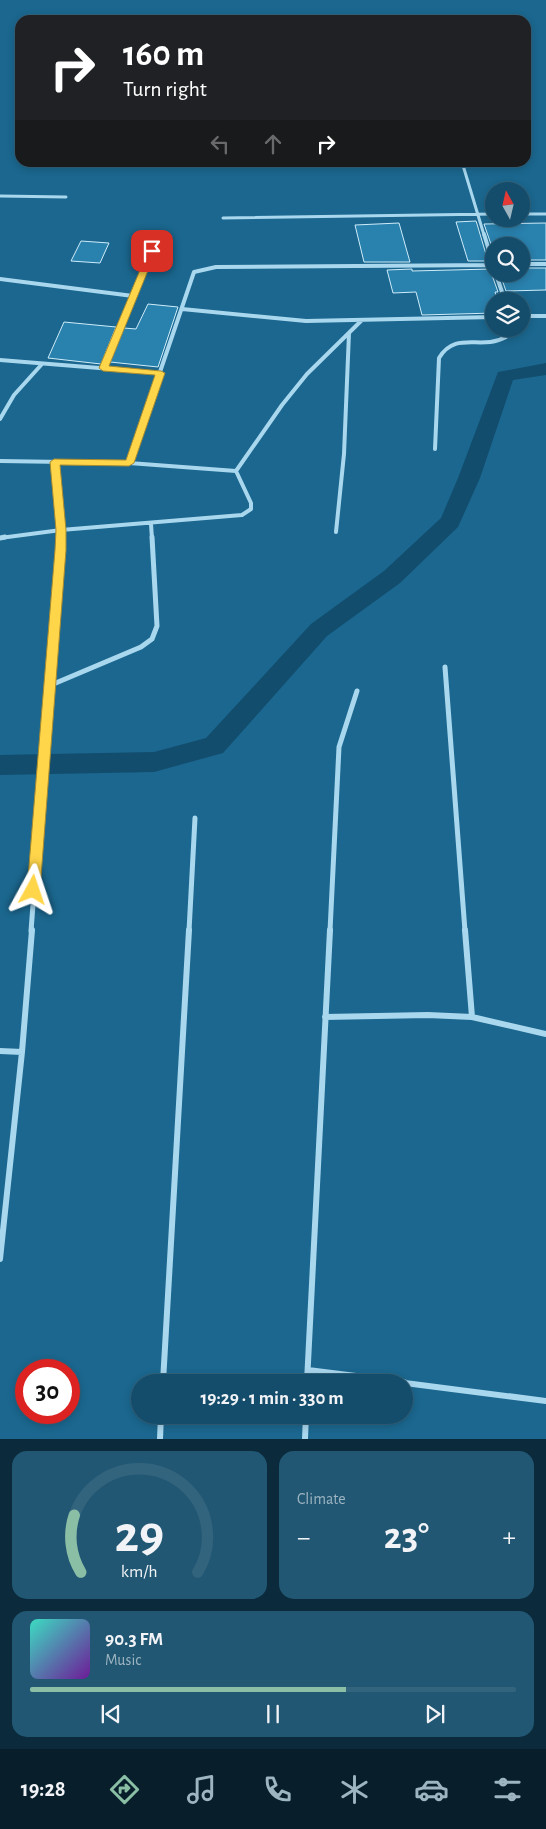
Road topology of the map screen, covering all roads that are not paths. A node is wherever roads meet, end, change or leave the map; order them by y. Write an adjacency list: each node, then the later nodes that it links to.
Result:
1 (464, 167): 4 (street)
2 (0, 196): 3 (street)
3 (66, 197)
4 (479, 214): 5 (street); 8 (street); 9 (street)
5 (485, 214)
6 (530, 214): 7 (street)
7 (546, 214)
8 (223, 218)
9 (485, 237)
10 (152, 251): 15 (street)
11 (530, 264): 12 (street)
12 (546, 264)
13 (485, 266): 16 (street)
14 (0, 279): 15 (street)
15 (133, 296): 25 (street)
16 (182, 309): 20 (street); 26 (street)
17 (530, 316): 18 (street)
18 (546, 316)
19 (485, 317): 20 (street)
20 (362, 320): 21 (street)
21 (350, 333): 32 (street); 35 (street)
22 (506, 337): 28 (street)
23 (0, 360): 24 (street)
24 (42, 364): 25 (street); 27 (street)
25 (103, 368): 26 (street)
26 (161, 373): 31 (street)
27 (0, 420)
28 (435, 449)
29 (0, 461): 30 (street)
30 (54, 462): 31 (street); 34 (street)
31 (129, 463): 32 (street)
32 (236, 470): 33 (street)
33 (151, 524): 34 (street); 38 (street)
34 (61, 530): 36 (street); 38 (street)
35 (336, 532)
36 (0, 538)
37 (445, 667): 42 (street)
38 (51, 685): 45 (street)
39 (357, 691): 41 (street)
40 (196, 818): 48 (street)
41 (325, 1017): 42 (street); 47 (street)
42 (472, 1018): 43 (street)
43 (546, 1034)
44 (0, 1051): 45 (street)
45 (22, 1052): 46 (street)
46 (0, 1259)
47 (308, 1370): 49 (street); 50 (street)
48 (163, 1374)
49 (308, 1374)
50 (338, 1374)
51 (413, 1384): 52 (street)
52 (546, 1402)
53 (161, 1424): 55 (street)
54 (305, 1424): 56 (street)
55 (160, 1439)
56 (304, 1439)

